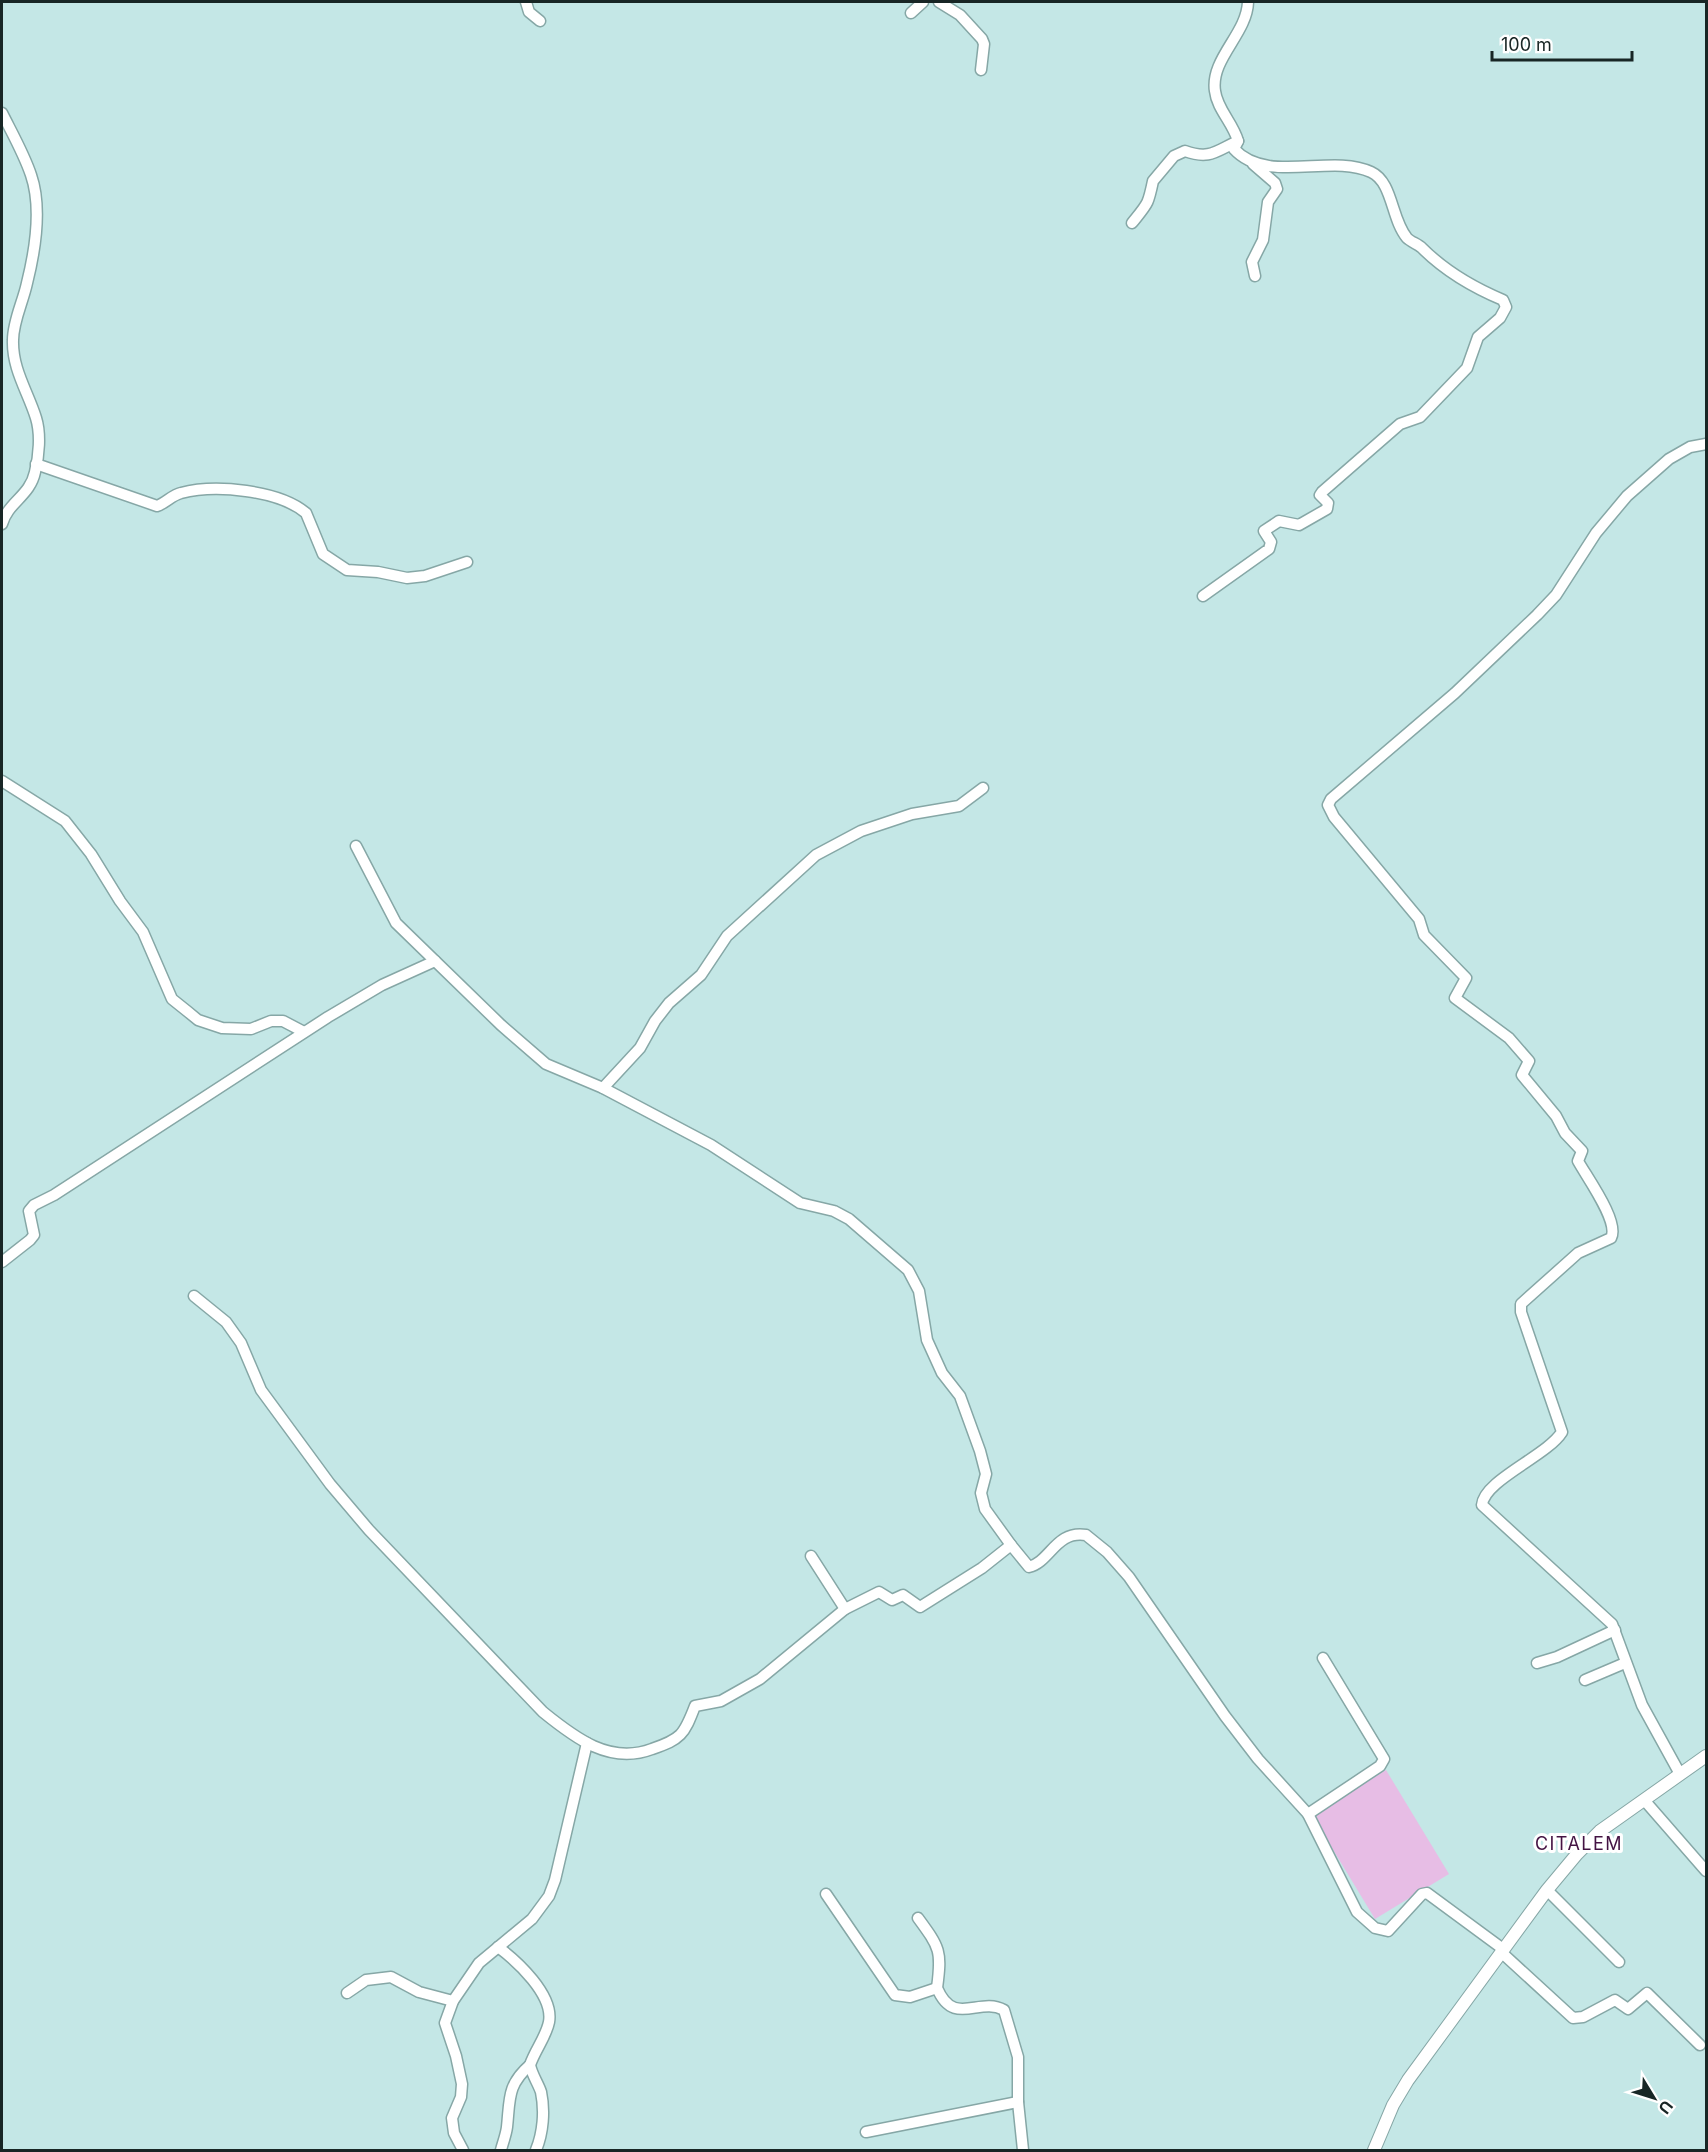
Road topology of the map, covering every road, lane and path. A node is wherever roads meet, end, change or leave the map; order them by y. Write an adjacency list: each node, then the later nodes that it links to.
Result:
1 (526, 2): 6 (street)
2 (923, 2): 5 (street)
3 (939, 2): 7 (street)
4 (1248, 2): 9 (street)
5 (911, 13)
6 (540, 21)
7 (981, 70)
8 (2, 113): 14 (street)
9 (1238, 141): 10 (street); 11 (street)
10 (1253, 164): 12 (street); 17 (street)
11 (1132, 224)
12 (1255, 276)
13 (1707, 444): 29 (street)
14 (36, 464): 15 (street); 16 (street)
15 (2, 524)
16 (467, 562)
17 (1203, 596)
18 (2, 781): 22 (street)
19 (983, 788): 23 (street)
20 (356, 846): 21 (street)
21 (435, 962): 22 (street); 23 (street)
22 (304, 1032): 24 (street)
23 (603, 1088): 26 (street)
24 (2, 1262)
25 (194, 1296): 34 (street)
26 (1011, 1545): 28 (street); 38 (street)
27 (811, 1556): 28 (street)
28 (845, 1609): 34 (street)
29 (1615, 1630): 31 (street); 32 (street)
30 (1323, 1658): 38 (street)
31 (1537, 1663)
32 (1625, 1663): 33 (street); 36 (street)
33 (1585, 1680)
34 (587, 1743): 43 (street)
35 (1707, 1756): 36 (main road)
36 (1680, 1774): 37 (main road)
37 (1645, 1801): 39 (street); 40 (main road)
38 (1308, 1814): 44 (street)
39 (1707, 1871)
40 (1547, 1890): 44 (main road); 45 (street)
41 (826, 1894): 46 (street)
42 (918, 1918): 46 (street)
43 (498, 1947): 48 (street); 50 (street)
44 (1502, 1950): 49 (street); 57 (main road)
45 (1619, 1962)
46 (937, 1988): 51 (street)
47 (347, 1993): 48 (street)
48 (453, 2001): 53 (street)
49 (1700, 2044)
50 (530, 2065): 54 (street); 55 (street)
51 (1017, 2102): 52 (street); 56 (street)
52 (866, 2132)
53 (463, 2151)
54 (501, 2151)
55 (536, 2151)
56 (1023, 2151)
57 (1374, 2151)

